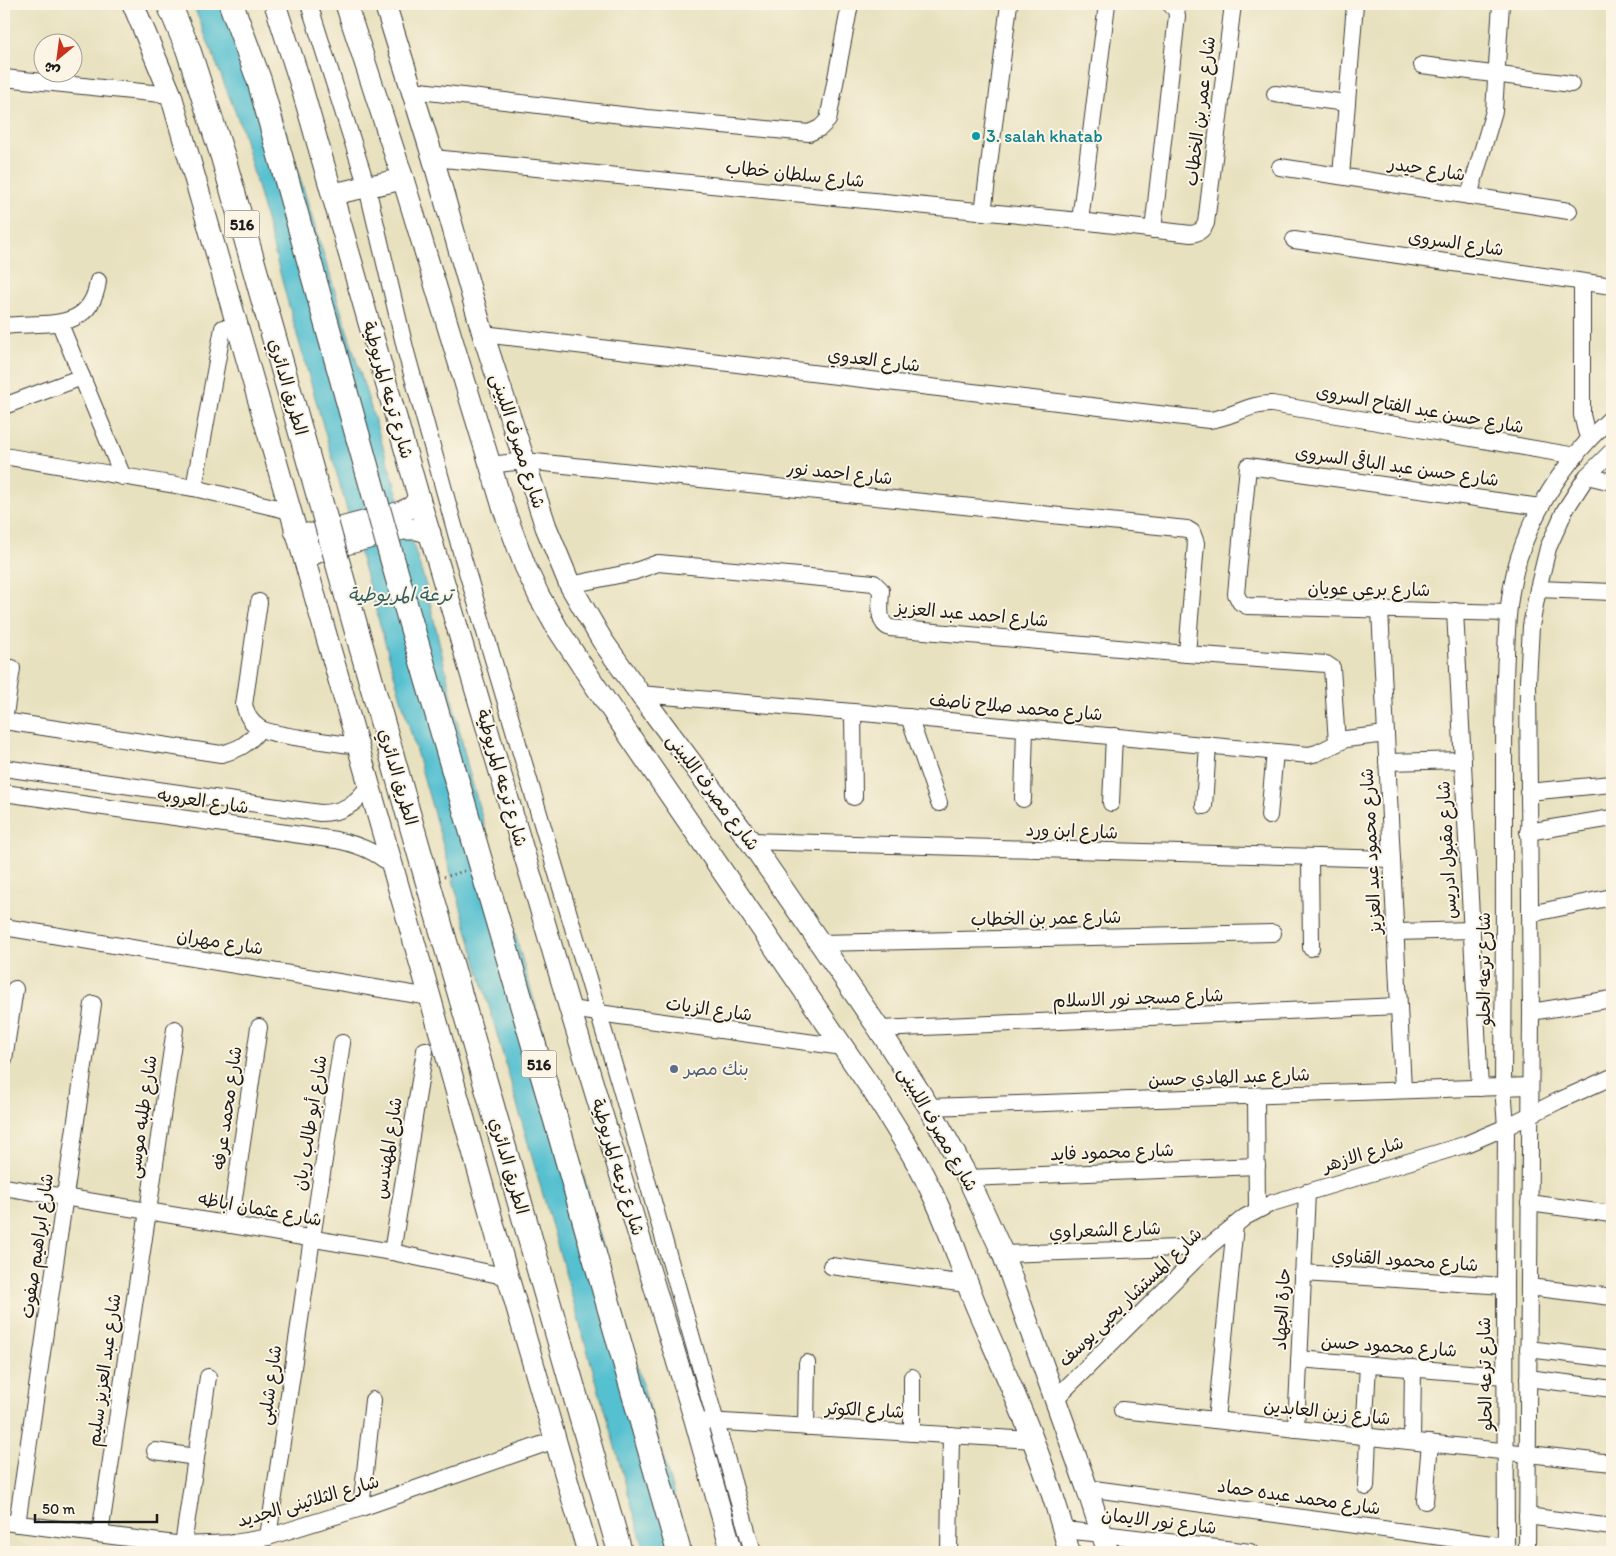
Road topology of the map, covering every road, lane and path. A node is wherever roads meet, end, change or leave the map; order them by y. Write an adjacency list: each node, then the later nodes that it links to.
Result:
1 (133, 4): 21 (main road)
2 (169, 4): 205 (highway, الطريق الدائري / 516, bridge)
3 (231, 4): 206 (highway, 516, bridge)
4 (274, 4): 28 (main road, شارع ترعه المريوطية)
5 (309, 4): 27 (street)
6 (346, 4): 26 (main road, شارع مصرف اللبينى)
7 (385, 4): 19 (main road, شارع مصرف اللبينى)
8 (850, 4): 19 (street)
9 (1009, 4): 31 (street)
10 (1107, 4): 32 (street)
11 (1170, 4): 34 (street)
12 (1233, 4): 33 (street, شارع عمر بن الخطاب)
13 (1355, 4): 22 (street)
14 (1501, 4): 16 (street)
15 (1422, 65): 16 (street)
16 (1497, 75): 18 (street); 29 (street)
17 (4, 78): 21 (street)
18 (1570, 84)
19 (412, 90): 23 (main road, شارع مصرف اللبينى)
20 (1275, 94): 22 (street)
21 (171, 95): 59 (main road)
22 (1347, 103): 25 (street)
23 (433, 158): 31 (street, شارع سلطان خطاب); 42 (main road, شارع مصرف اللبينى)
24 (1280, 168): 25 (street, شارع حيدر)
25 (1341, 176): 29 (street, شارع حيدر)
26 (403, 179): 27 (main road); 52 (main road, شارع مصرف اللبينى)
27 (367, 187): 28 (main road); 122 (street)
28 (333, 194): 57 (main road, شارع ترعه المريوطية)
29 (1469, 196): 30 (street, شارع حيدر)
30 (1569, 211)
31 (983, 213): 32 (street, شارع سلطان خطاب)
32 (1080, 221): 34 (street, شارع سلطان خطاب)
33 (1206, 223): 34 (street, شارع سلطان خطاب)
34 (1153, 230)
35 (1294, 240): 37 (street, شارع السروى)
36 (98, 281): 39 (street)
37 (1582, 282): 38 (street, شارع السروى); 47 (street)
38 (1612, 286)
39 (60, 324): 40 (street); 43 (street)
40 (4, 326)
41 (223, 328): 56 (street)
42 (483, 334): 44 (street, شارع العدوي); 51 (main road, شارع مصرف اللبينى)
43 (82, 376): 45 (street); 54 (street)
44 (1258, 404): 50 (street, شارع حسن عبد الفتاح السروى)
45 (4, 406)
46 (1612, 418): 47 (street, شارع ترعه الحلو)
47 (1589, 439): 50 (street, شارع ترعه الحلو)
48 (1612, 451): 53 (street)
49 (4, 456): 54 (street)
50 (1576, 456): 58 (street, شارع ترعه الحلو)
51 (525, 461): 52 (street, شارع احمد نور); 62 (main road, شارع مصرف اللبينى); 70 (street, شارع احمد نور)
52 (489, 465): 127 (main road, شارع مصرف اللبينى)
53 (1587, 476): 55 (street); 63 (street)
54 (123, 477): 56 (street)
55 (1612, 482)
56 (194, 488): 59 (street)
57 (420, 498): 59 (main road, bridge); 60 (main road, شارع ترعه المريوطية)
58 (1540, 507): 65 (street, شارع حسن عبد الباقى السروى); 69 (street, شارع ترعه الحلو)
59 (292, 521): 61 (main road)
60 (430, 533): 61 (main road, bridge); 120 (main road, شارع ترعه المريوطية)
61 (305, 561): 84 (main road)
62 (570, 585): 70 (street, شارع احمد عبد العزيز); 72 (main road, شارع مصرف اللبينى)
63 (1538, 589): 64 (street); 82 (street)
64 (1612, 592)
65 (1236, 594): 67 (street, شارع برعى عويان)
66 (259, 602): 77 (street)
67 (1380, 609): 68 (street, شارع برعى عويان); 78 (street, شارع محمود عبد العزيز)
68 (1455, 611): 69 (street, شارع برعى عويان); 86 (street, شارع مقبول ادريس)
69 (1508, 613): 80 (street, شارع ترعه الحلو)
70 (1187, 654): 81 (street, شارع احمد عبد العزيز)
71 (12, 668): 75 (street)
72 (640, 694): 73 (street, شارع محمد صلاح ناصف); 103 (main road, شارع مصرف اللبينى)
73 (852, 712): 74 (street, شارع محمد صلاح ناصف); 93 (street)
74 (908, 717): 76 (street, شارع محمد صلاح ناصف); 95 (street)
75 (4, 721): 77 (street)
76 (1025, 728): 79 (street, شارع محمد صلاح ناصف); 94 (street)
77 (260, 729): 84 (street)
78 (1386, 734): 81 (street, شارع محمد صلاح ناصف); 87 (street, شارع محمود عبد العزيز)
79 (1114, 736): 83 (street, شارع محمد صلاح ناصف); 96 (street)
80 (1504, 741): 82 (street); 132 (street, شارع ترعه الحلو)
81 (1337, 743): 85 (street, شارع محمد صلاح ناصف)
82 (1528, 743): 91 (street)
83 (1208, 745): 85 (street, شارع محمد صلاح ناصف); 98 (street)
84 (357, 746): 90 (main road)
85 (1274, 752): 99 (street)
86 (1463, 760): 87 (street); 110 (street, شارع مقبول ادريس)
87 (1387, 762): 105 (street, شارع محمود عبد العزيز)
88 (4, 768): 97 (street, شارع العروبه)
89 (1612, 784): 91 (street)
90 (368, 786): 97 (street, شارع العروبه); 106 (main road)
91 (1528, 792): 102 (street)
92 (4, 793): 101 (street, شارع العروبه)
93 (854, 797)
94 (1023, 800)
95 (939, 803)
96 (1111, 803)
97 (266, 806): 101 (street)
98 (1204, 806)
99 (1269, 816)
100 (1612, 818): 102 (street)
101 (265, 830): 106 (street, شارع العروبه)
102 (1528, 832): 108 (street)
103 (750, 841): 104 (street, شارع ابن ورد); 113 (main road, شارع مصرف اللبينى)
104 (1310, 858): 105 (street, شارع ابن ورد); 114 (street)
105 (1392, 859): 111 (street, شارع محمود عبد العزيز)
106 (391, 865): 116 (main road)
107 (1612, 897): 108 (street)
108 (1530, 914): 121 (street)
109 (4, 927): 116 (street, شارع مهران)
110 (1472, 930): 111 (street); 133 (street, شارع مقبول ادريس)
111 (1396, 932): 119 (street, شارع محمود عبد العزيز)
112 (1273, 933): 113 (street, شارع عمر بن الخطاب)
113 (820, 943): 125 (main road, شارع مصرف اللبينى)
114 (1311, 948)
115 (15, 989): 129 (street)
116 (430, 997): 156 (main road)
117 (1612, 999): 121 (street)
118 (93, 1004): 143 (street, شارع ابراهيم صفوت)
119 (1399, 1006): 125 (street, شارع مسجد نور الاسلام); 134 (street, شارع محمود عبد العزيز)
120 (570, 1009): 122 (street, شارع الزيات); 176 (main road, شارع ترعه المريوطية)
121 (1531, 1012): 131 (street)
122 (597, 1013): 127 (street, شارع الزيات); 176 (street)
123 (259, 1027): 148 (street, شارع محمد عرفه)
124 (175, 1029): 146 (street, شارع طلبه موسى)
125 (879, 1029): 136 (main road, شارع مصرف اللبينى)
126 (342, 1043): 150 (street, شارع أبو طالب ريان)
127 (843, 1047): 157 (main road, شارع مصرف اللبينى)
128 (425, 1050): 152 (street, شارع المهندس)
129 (4, 1059)
130 (1612, 1077): 137 (street, شارع الازهر)
131 (1530, 1086): 132 (street, شارع عبد الهادي حسن); 137 (street)
132 (1504, 1087): 133 (street, شارع عبد الهادي حسن); 138 (street, شارع ترعه الحلو)
133 (1480, 1088): 134 (street, شارع عبد الهادي حسن)
134 (1403, 1090): 135 (street, شارع عبد الهادي حسن)
135 (1256, 1096): 136 (street, شارع عبد الهادي حسن); 139 (street)
136 (929, 1107): 140 (main road, شارع مصرف اللبينى)
137 (1529, 1116): 138 (street, شارع الازهر); 144 (street)
138 (1506, 1128): 142 (street, شارع الازهر); 158 (street, شارع ترعه الحلو)
139 (1257, 1166): 140 (street, شارع محمود فايد); 145 (street)
140 (968, 1178): 153 (main road, شارع مصرف اللبينى)
141 (4, 1187): 143 (street, شارع عثمان اباظه)
142 (1307, 1192): 145 (street, شارع الازهر); 155 (street, حارة الجهاد)
143 (65, 1197): 146 (street, شارع عثمان اباظه); 196 (street, شارع ابراهيم صفوت)
144 (1529, 1203): 147 (street); 159 (street)
145 (1257, 1210): 149 (street, شارع الازهر)
146 (148, 1211): 148 (street, شارع عثمان اباظه); 199 (street, شارع عبد العزيز سليم)
147 (1612, 1214)
148 (230, 1225): 150 (street, شارع عثمان اباظه)
149 (1235, 1225): 151 (street, شارع المستشار يحيى يوسف); 175 (street)
150 (312, 1238): 152 (street, شارع عثمان اباظه); 200 (street, شارع شلبى)
151 (1208, 1247): 153 (street, شارع الشعراوي); 173 (street, شارع المستشار يحيى يوسف)
152 (392, 1252): 156 (street, شارع عثمان اباظه)
153 (1003, 1254): 173 (main road, شارع مصرف اللبينى)
154 (831, 1266): 157 (street)
155 (1303, 1273): 158 (street, شارع محمود القناوي); 162 (street, حارة الجهاد)
156 (508, 1277): 182 (main road)
157 (967, 1284): 183 (main road, شارع مصرف اللبينى)
158 (1505, 1286): 167 (street, شارع ترعه الحلو)
159 (1529, 1287): 160 (street); 161 (street)
160 (1612, 1297)
161 (1528, 1349): 163 (street); 170 (street)
162 (1299, 1359): 165 (street, شارع محمود حسن); 178 (street, حارة الجهاد)
163 (1612, 1359)
164 (807, 1363): 177 (street)
165 (1368, 1365): 166 (street, شارع محمود حسن); 181 (street)
166 (1413, 1368): 167 (street, شارع محمود حسن); 184 (street)
167 (1505, 1376): 187 (street, شارع ترعه الحلو)
168 (208, 1377): 189 (street)
169 (912, 1377): 179 (street)
170 (1528, 1378): 171 (street); 188 (street)
171 (1612, 1389)
172 (373, 1400): 194 (street)
173 (1054, 1400): 192 (main road, شارع مصرف اللبينى)
174 (1122, 1410): 175 (street, شارع زين العابدين)
175 (1216, 1420): 178 (street, شارع زين العابدين)
176 (705, 1421): 177 (street, شارع الكوثر); 207 (main road, شارع ترعه المريوطية); 208 (street)
177 (806, 1427): 179 (street, شارع الكوثر)
178 (1296, 1429): 181 (street, شارع زين العابدين)
179 (912, 1433): 180 (street, شارع الكوثر)
180 (951, 1435): 183 (street, شارع الكوثر); 209 (street)
181 (1366, 1436): 184 (street, شارع زين العابدين); 191 (street)
182 (555, 1440): 194 (street, شارع الثلاثينى الجديد); 204 (main road)
183 (1034, 1440): 198 (main road, شارع مصرف اللبينى)
184 (1412, 1441): 185 (street, شارع زين العابدين)
185 (1430, 1443): 187 (street, شارع زين العابدين); 193 (street)
186 (155, 1451): 189 (street)
187 (1506, 1451): 188 (street, شارع زين العابدين); 203 (street, شارع ترعه الحلو)
188 (1528, 1453): 190 (street, شارع زين العابدين); 195 (street)
189 (196, 1457): 202 (street)
190 (1612, 1464)
191 (1366, 1487)
192 (1086, 1488): 201 (main road, شارع مصرف اللبينى); 203 (street, شارع محمد عبده حماد)
193 (1425, 1501)
194 (361, 1508): 200 (street, شارع الثلاثينى الجديد)
195 (1528, 1516): 197 (street); 212 (street)
196 (10, 1523): 199 (street, شارع الثلاثينى الجديد)
197 (1612, 1527)
198 (1063, 1530): 201 (street, شارع نور الايمان); 210 (main road, شارع مصرف اللبينى)
199 (100, 1534): 202 (street, شارع الثلاثينى الجديد)
200 (268, 1537): 202 (street, شارع الثلاثينى الجديد)
201 (1105, 1543): 211 (street, شارع نور الايمان)
202 (183, 1545)
203 (1506, 1549)
204 (588, 1552)
205 (620, 1552)
206 (679, 1552)
207 (732, 1552)
208 (752, 1552)
209 (950, 1552)
210 (1069, 1552)
211 (1250, 1552)
212 (1526, 1552)

